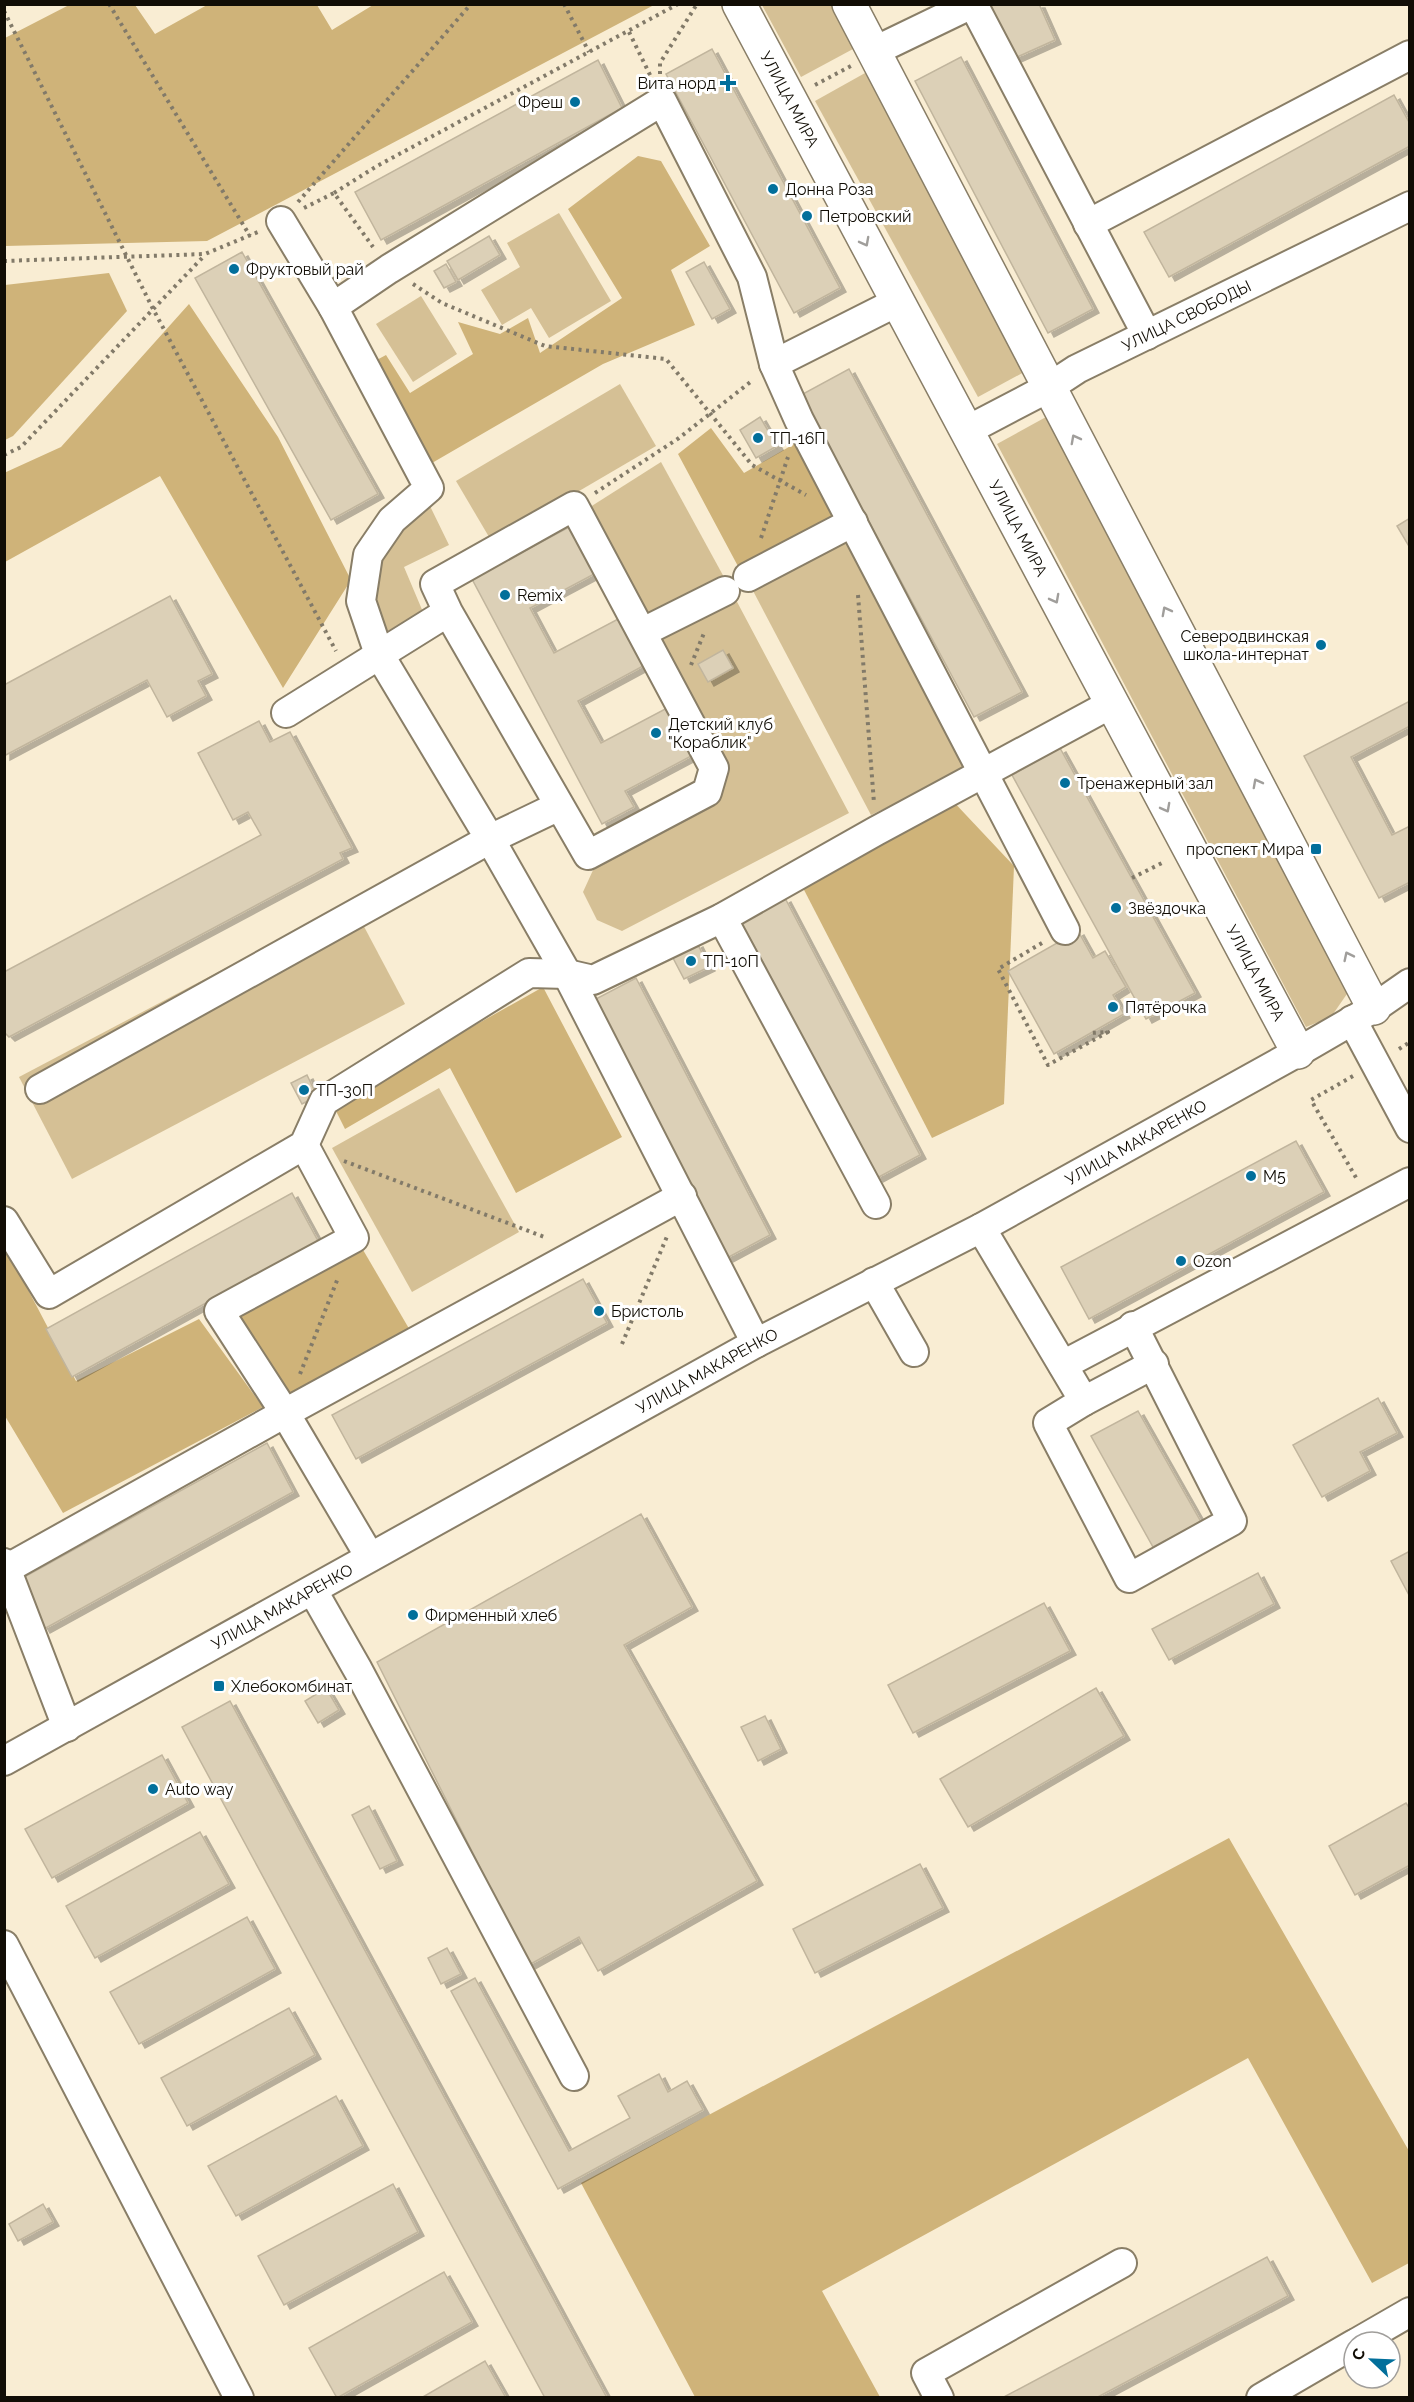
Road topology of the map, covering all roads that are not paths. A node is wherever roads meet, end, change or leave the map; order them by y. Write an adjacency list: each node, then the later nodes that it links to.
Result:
1 (739, 4): 9 (main road, УЛИЦА МИРА, one-way to 9)
2 (849, 4): 4 (main road)
3 (972, 4): 4 (street); 8 (street)
4 (875, 54): 13 (main road)
5 (1410, 55): 8 (street)
6 (1410, 206): 11 (street, УЛИЦА СВОБОДЫ)
7 (281, 221): 10 (street)
8 (1089, 224): 11 (street)
9 (897, 302): 12 (street); 14 (main road, УЛИЦА МИРА)
10 (333, 306): 12 (street); 18 (street)
11 (1147, 335): 13 (street, УЛИЦА СВОБОДЫ)
12 (774, 364): 15 (street)
13 (1048, 388): 14 (street, УЛИЦА СВОБОДЫ); 28 (main road, one-way to 13)
14 (966, 431): 19 (main road, УЛИЦА МИРА, one-way to 19)
15 (853, 522): 17 (street); 21 (street)
16 (448, 612): 17 (street); 18 (street); 22 (street)
17 (643, 632): 22 (street)
18 (379, 654): 20 (street); 23 (street)
19 (1111, 704): 21 (street); 29 (main road, УЛИЦА МИРА, one-way to 29)
20 (286, 713)
21 (982, 774): 24 (street); 25 (street)
22 (559, 806): 23 (street)
23 (490, 839): 26 (street); 30 (street)
24 (722, 918): 26 (street); 35 (street)
25 (1065, 930)
26 (567, 974): 32 (street); 34 (street)
27 (1410, 983): 28 (street, УЛИЦА МАКАРЕНКО)
28 (1363, 1014): 29 (street, УЛИЦА МАКАРЕНКО); 31 (street)
29 (1298, 1052): 37 (street, УЛИЦА МАКАРЕНКО)
30 (40, 1089)
31 (1410, 1128)
32 (304, 1145): 36 (street); 45 (street)
33 (1410, 1182): 39 (street)
34 (682, 1196): 40 (street); 45 (street)
35 (876, 1204)
36 (4, 1221)
37 (981, 1228): 38 (street, УЛИЦА МАКАРЕНКО); 43 (street)
38 (874, 1282): 40 (street, УЛИЦА МАКАРЕНКО); 41 (street)
39 (1133, 1326): 42 (street); 43 (street)
40 (756, 1343): 46 (street, УЛИЦА МАКАРЕНКО)
41 (914, 1352)
42 (1154, 1364): 44 (street); 44 (street)
43 (1063, 1365): 44 (street)
44 (1084, 1401)
45 (285, 1413): 46 (street); 47 (street)
46 (370, 1557): 48 (street, УЛИЦА МАКАРЕНКО)
47 (6, 1565): 49 (street)
48 (313, 1591): 49 (street, УЛИЦА МАКАРЕНКО); 52 (street)
49 (67, 1727): 50 (street, УЛИЦА МАКАРЕНКО)
50 (4, 1761)
51 (4, 1945): 57 (street)
52 (574, 2076)
53 (1122, 2263): 58 (street)
54 (1410, 2312): 55 (street)
55 (1379, 2330)
56 (1342, 2351): 59 (street)
57 (239, 2397)
58 (939, 2397)
59 (1261, 2397)

